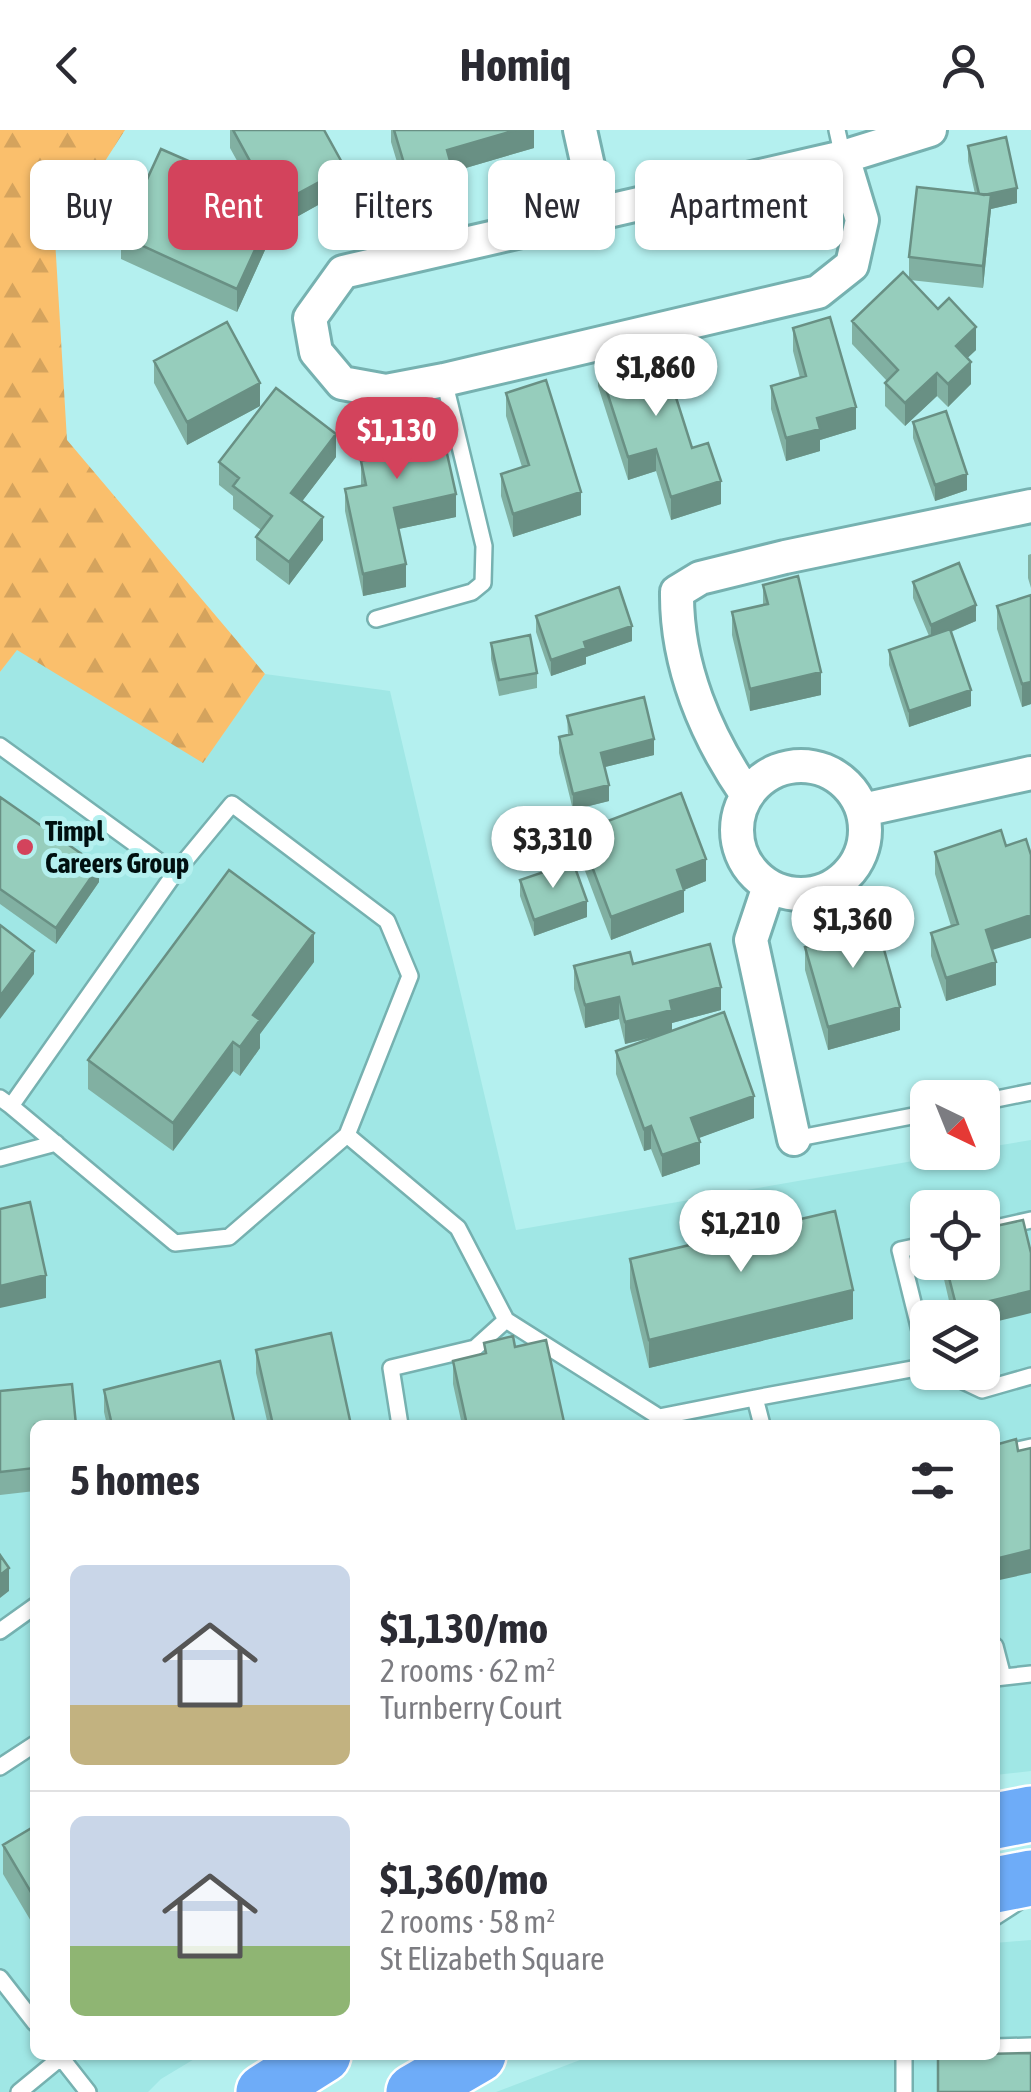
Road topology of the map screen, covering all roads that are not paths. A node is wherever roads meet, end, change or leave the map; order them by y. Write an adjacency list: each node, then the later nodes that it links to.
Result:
1 (580, 130): 4 (street)
2 (930, 130): 3 (street)
3 (840, 144): 5 (street); 7 (street)
4 (587, 160)
5 (615, 206)
6 (488, 237): 7 (street)
7 (444, 380): 9 (lane)
8 (1031, 506): 12 (street)
9 (376, 618)
10 (0, 746): 14 (lane)
11 (1031, 773): 13 (street)
12 (747, 795): 13 (street); 15 (street)
13 (863, 810): 15 (street)
14 (175, 873): 18 (lane); 20 (lane)
15 (768, 886): 21 (street)
16 (1031, 1092): 17 (lane)
17 (1000, 1098)
18 (5, 1102): 22 (lane)
19 (910, 1116): 21 (lane)
20 (347, 1135): 22 (lane); 28 (lane)
21 (794, 1139)
22 (56, 1143): 23 (lane)
23 (0, 1158)
24 (1031, 1220): 25 (lane)
25 (1000, 1227)
26 (910, 1248): 27 (lane)
27 (912, 1300)
28 (506, 1320): 32 (lane); 33 (lane)
29 (910, 1368): 32 (lane)
30 (1031, 1376): 31 (lane)
31 (1000, 1385)
32 (755, 1398): 34 (lane)
33 (399, 1420)
34 (761, 1420)
35 (1031, 1447): 36 (lane)
36 (1000, 1454)
37 (30, 1610): 38 (lane)
38 (0, 1631)
39 (1031, 1674): 40 (lane)
40 (1000, 1677)
41 (30, 1747): 42 (lane)
42 (0, 1767)
43 (1031, 1814): 44 (highway)
44 (1000, 1819)
45 (1031, 1878): 46 (highway)
46 (1000, 1884)
47 (1031, 1895): 48 (lane)
48 (1000, 1913)
49 (0, 1978): 50 (lane)
50 (30, 2017)
51 (1031, 2046): 52 (lane)
52 (1000, 2047)
53 (57, 2060): 58 (lane)
54 (65, 2060): 59 (lane)
55 (315, 2060): 60 (highway)
56 (469, 2060): 61 (highway)
57 (904, 2060): 62 (lane)
58 (19, 2092)
59 (88, 2092)
60 (264, 2092)
61 (414, 2092)
62 (904, 2092)

